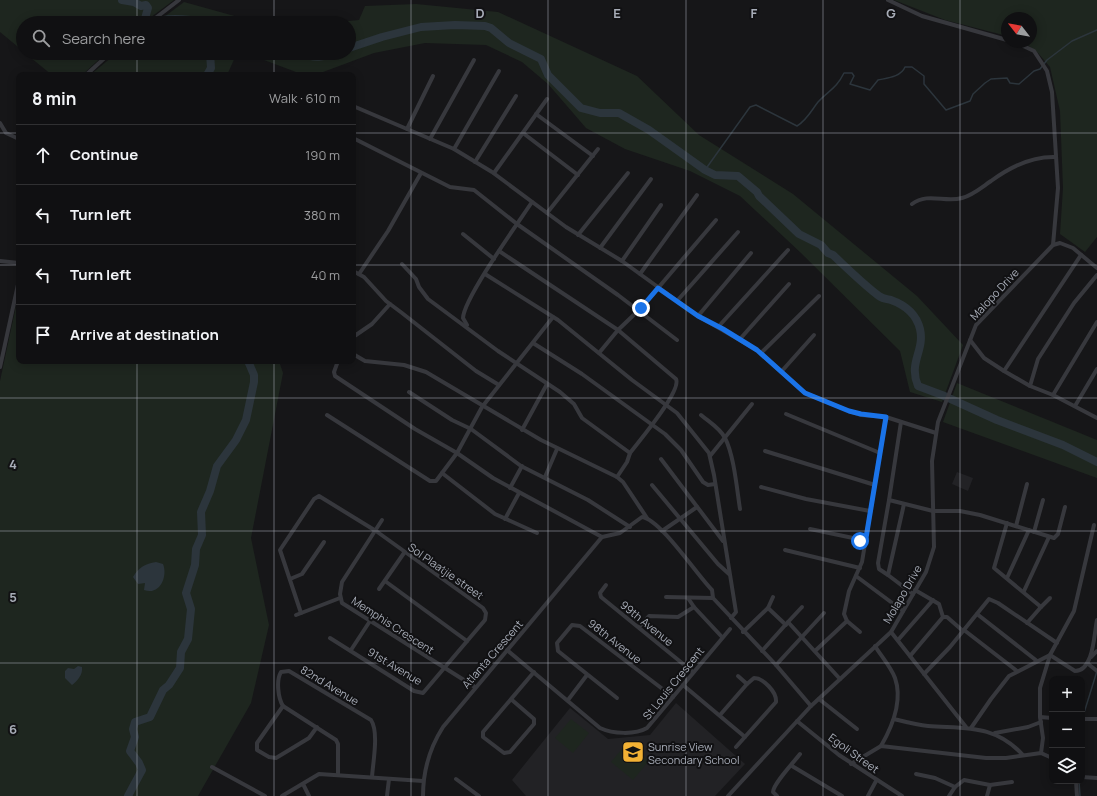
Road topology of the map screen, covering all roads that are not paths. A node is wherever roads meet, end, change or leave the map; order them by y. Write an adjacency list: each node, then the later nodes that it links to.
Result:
1 (179, 0): 3 (street)
2 (888, 0): 4 (street)
3 (158, 16)
4 (1001, 38)
5 (1028, 48): 24 (street)
6 (102, 60): 9 (street)
7 (474, 60): 19 (street)
8 (499, 71): 21 (street)
9 (89, 72)
10 (432, 76): 16 (street)
11 (516, 96): 25 (street)
12 (547, 99): 14 (street)
13 (356, 107): 16 (street)
14 (536, 114): 17 (street); 23 (street)
15 (0, 123): 18 (street)
16 (407, 129): 19 (street)
17 (522, 133): 27 (street); 29 (street)
18 (16, 138)
19 (430, 139): 21 (street)
20 (356, 140): 26 (street)
21 (454, 149): 25 (street)
22 (598, 149): 23 (street)
23 (593, 156): 29 (street)
24 (1056, 157): 33 (street); 41 (street)
25 (475, 162): 27 (street)
26 (421, 173): 37 (street); 54 (street)
27 (494, 173): 32 (street)
28 (628, 173): 40 (street)
29 (578, 175): 35 (street)
30 (651, 179): 42 (street)
31 (697, 195): 56 (street)
32 (532, 202): 35 (street); 37 (street)
33 (912, 204)
34 (661, 205): 49 (street)
35 (547, 214): 40 (street)
36 (716, 220): 59 (street)
37 (517, 224): 44 (street); 64 (street)
38 (738, 232): 62 (street)
39 (463, 234): 47 (street)
40 (578, 234): 42 (street)
41 (1053, 245): 46 (street); 75 (street, Malopo Drive)
42 (600, 248): 49 (street)
43 (788, 250): 68 (street)
44 (500, 251): 47 (street); 70 (street)
45 (751, 253): 65 (street)
46 (1081, 255): 52 (street); 85 (street)
47 (494, 259): 55 (street)
48 (0, 261): 50 (street)
49 (622, 261): 56 (street)
50 (16, 263)
51 (402, 264): 69 (street)
52 (1097, 268)
53 (356, 272): 54 (street)
54 (359, 274): 63 (street)
55 (485, 274): 66 (street); 69 (street)
56 (640, 274): 59 (street)
57 (1097, 275): 89 (street)
58 (789, 284): 73 (street)
59 (658, 288): 62 (street); 64 (street)
60 (16, 292): 77 (street)
61 (819, 296): 79 (street)
62 (677, 301): 65 (street)
63 (390, 304): 71 (street); 88 (street)
64 (638, 311): 70 (street); 74 (street)
65 (698, 316): 68 (street)
66 (553, 317): 76 (street); 78 (street)
67 (1097, 322): 91 (street)
68 (719, 326): 73 (street)
69 (468, 327): 82 (street)
70 (618, 330): 78 (street); 93 (street)
71 (356, 335)
72 (814, 335): 86 (street)
73 (740, 339): 79 (street)
74 (677, 340)
75 (970, 340): 85 (street); 96 (street, Malopo Drive)
76 (533, 343): 82 (street); 103 (street)
77 (2, 346): 83 (street)
78 (599, 353): 93 (street)
79 (761, 354): 86 (street)
80 (356, 356): 95 (street)
81 (337, 364): 110 (street)
82 (516, 364): 87 (street); 88 (street)
83 (0, 367)
84 (1097, 369): 94 (street)
85 (1004, 371): 89 (street)
86 (781, 372): 100 (street)
87 (546, 384): 105 (street); 111 (street)
88 (499, 385): 95 (street)
89 (1030, 386): 91 (street)
90 (409, 392): 104 (street)
91 (1053, 395): 94 (street)
92 (752, 404): 107 (street)
93 (666, 405): 103 (street); 113 (street)
94 (1075, 406): 101 (street)
95 (482, 407): 104 (street); 105 (street)
96 (943, 408): 106 (street, Molapo Drive)
97 (786, 414): 112 (street)
98 (327, 415): 116 (street)
99 (701, 415): 107 (street)
100 (886, 417): 102 (street); 112 (street)
101 (1097, 417)
102 (901, 422): 106 (street); 126 (street)
103 (652, 425): 111 (street); 119 (street)
104 (471, 429): 110 (street); 115 (street)
105 (522, 430): 108 (street)
106 (936, 433): 133 (street, Molapo Drive)
107 (725, 438): 113 (street); 131 (street)
108 (557, 449): 117 (street); 118 (street)
109 (764, 451): 120 (street)
110 (458, 453): 116 (street); 124 (street)
111 (630, 453): 118 (street)
112 (880, 453): 120 (street)
113 (710, 456): 119 (street)
114 (660, 459): 129 (street)
115 (522, 466): 117 (street); 124 (street)
116 (442, 473): 136 (street)
117 (545, 477): 141 (street)
118 (617, 477): 134 (street)
119 (715, 484): 150 (street)
120 (875, 484): 132 (street)
121 (1027, 484): 140 (street)
122 (652, 485): 135 (street)
123 (761, 487): 132 (street)
124 (510, 488): 125 (street)
125 (519, 493): 136 (street); 148 (street)
126 (889, 500): 128 (street); 157 (street)
127 (1043, 500): 146 (street)
128 (904, 504): 133 (street); 157 (street)
129 (696, 507): 135 (street); 150 (street)
130 (1065, 507): 149 (street)
131 (740, 509)
132 (870, 511): 152 (street)
133 (932, 511): 138 (street); 165 (street, Molapo Drive)
134 (647, 518): 141 (street); 145 (street)
135 (681, 518): 145 (street); 156 (street)
136 (505, 519): 147 (street)
137 (382, 520): 144 (street, Memphis Crescent)
138 (1007, 524): 140 (street); 159 (street)
139 (1094, 525): 200 (street)
140 (1016, 526): 143 (street)
141 (630, 527): 148 (street)
142 (810, 528): 152 (street)
143 (1029, 530): 146 (street); 159 (street)
144 (376, 531): 154 (street, Sol Plaatjie street); 160 (street, Sol Plaatjie street); 168 (street, Memphis Crescent)
145 (662, 531): 170 (street)
146 (1034, 532): 149 (street)
147 (537, 533)
148 (602, 537): 203 (street, Atlanta Crescent)
149 (1049, 537): 164 (street)
150 (723, 541): 156 (street)
151 (324, 542): 160 (street)
152 (865, 544): 155 (street)
153 (785, 550): 155 (street)
154 (404, 553): 161 (street); 199 (street, Sol Plaatjie street)
155 (860, 568): 158 (street)
156 (729, 574): 183 (street)
157 (888, 575): 165 (street)
158 (856, 576): 177 (street); 186 (street)
159 (1007, 578): 164 (street)
160 (290, 579): 178 (street)
161 (385, 581): 163 (street); 199 (street)
162 (606, 585): 189 (street, 99th Avenue)
163 (379, 589)
164 (1024, 591): 175 (street)
165 (914, 592): 172 (street); 177 (street, Molapo Drive)
166 (666, 597): 169 (street)
167 (773, 597): 176 (street)
168 (340, 598): 178 (street); 185 (street, Memphis Crescent)
169 (688, 598): 170 (street); 173 (street)
170 (713, 598): 183 (street)
171 (1050, 598): 175 (street)
172 (933, 600): 182 (street); 198 (street)
173 (694, 607): 189 (street); 195 (street)
174 (802, 607): 188 (street)
175 (1041, 607): 187 (street)
176 (768, 608): 188 (street); 192 (street)
177 (903, 611): 194 (street, Molapo Drive)
178 (301, 613): 181 (street)
179 (824, 613): 197 (street)
180 (977, 614): 187 (street); 191 (street); 210 (street)
181 (296, 615)
182 (943, 617): 191 (street); 208 (street)
183 (731, 618): 192 (street)
184 (1097, 620): 209 (street)
185 (370, 621): 202 (street); 213 (street, Memphis Crescent)
186 (847, 621): 193 (street); 205 (street)
187 (1027, 623): 200 (street)
188 (787, 624): 197 (street); 204 (street)
189 (639, 627): 217 (street, 99th Avenue)
190 (730, 629): 195 (street, St Louis Crescent)
191 (964, 631): 214 (street); 218 (street)
192 (743, 632): 204 (street)
193 (860, 632)
194 (891, 632): 198 (street); 201 (street, Molapo Drive)
195 (722, 637): 217 (street, St Louis Crescent)
196 (330, 638): 202 (street, 91st Avenue)
197 (802, 638): 205 (street); 212 (street)
198 (898, 640): 208 (street)
199 (467, 641): 213 (street, Sol Plaatjie street)
200 (1057, 643): 207 (street)
201 (875, 646): 221 (street, Molapo Drive); 235 (street)
202 (352, 650): 213 (street, 91st Avenue)
203 (507, 650): 216 (street, St Louis Crescent); 224 (street, Atlanta Crescent)
204 (762, 651): 212 (street)
205 (815, 651): 221 (street)
206 (1097, 651): 209 (street)
207 (1050, 655): 210 (street); 211 (street); 233 (street)
208 (910, 656): 218 (street)
209 (1091, 657): 211 (street)
210 (1037, 662): 214 (street)
211 (1087, 664): 215 (street)
212 (776, 665): 231 (street)
213 (443, 667): 224 (street, Memphis Crescent)
214 (1017, 671): 242 (street)
215 (1096, 671)
216 (534, 672): 228 (street); 229 (street, St Louis Crescent)
217 (693, 672): 223 (street, St Louis Crescent)
218 (924, 674): 241 (street)
219 (587, 675): 225 (street, 98th Avenue); 226 (street, 98th Avenue); 229 (street)
220 (738, 676): 222 (street)
221 (840, 679): 227 (street, Molapo Drive)
222 (747, 684): 232 (street); 245 (street)
223 (683, 685): 225 (street, St Louis Crescent); 232 (street)
224 (475, 687): 263 (street, Atlanta Crescent)
225 (672, 697): 229 (street, St Louis Crescent)
226 (617, 698)
227 (819, 699): 231 (street, Molapo Drive); 243 (street)
228 (512, 700): 228 (street)
229 (568, 700)
230 (283, 706): 240 (street); 240 (street); 257 (street, 82nd Avenue)
231 (811, 706): 238 (street, Molapo Drive)
232 (720, 715): 245 (street)
233 (1040, 717): 234 (street); 239 (street)
234 (1049, 718)
235 (894, 719): 241 (street); 246 (street)
236 (1085, 719): 237 (street)
237 (1097, 719)
238 (797, 721): 252 (street, Egoli Street); 275 (street, Molapo Drive)
239 (1041, 722): 244 (street); 248 (street)
240 (317, 726): 255 (street)
241 (966, 727): 242 (street)
242 (971, 728): 244 (street)
243 (857, 729)
244 (993, 733): 250 (street)
245 (745, 737): 247 (street)
246 (881, 746): 250 (street); 252 (street)
247 (736, 747)
248 (1040, 753): 250 (street); 251 (street)
249 (800, 754): 253 (street)
250 (1023, 754)
251 (1049, 757)
252 (851, 764): 262 (street, Egoli Street)
253 (792, 766): 276 (street); 277 (street)
254 (212, 767): 270 (street)
255 (338, 774): 257 (street); 265 (street)
256 (916, 774): 268 (street)
257 (372, 777): 260 (street)
258 (1085, 777): 259 (street)
259 (1097, 778)
260 (389, 779): 263 (street); 273 (street)
261 (456, 779): 269 (street)
262 (876, 781): 278 (street); 279 (street, Egoli Street)
263 (423, 782): 274 (street, Atlanta Crescent)
264 (1012, 782): 267 (street)
265 (303, 784): 271 (street); 272 (street)
266 (1076, 784): 282 (street)
267 (990, 785): 268 (street); 281 (street)
268 (955, 786): 280 (street)
269 (476, 795)
270 (265, 796)
271 (282, 796)
272 (310, 796)
273 (387, 796)
274 (423, 796)
275 (728, 796)
276 (777, 796)
277 (842, 796)
278 (868, 796)
279 (902, 796)
280 (949, 796)
281 (987, 796)
282 (1077, 796)

